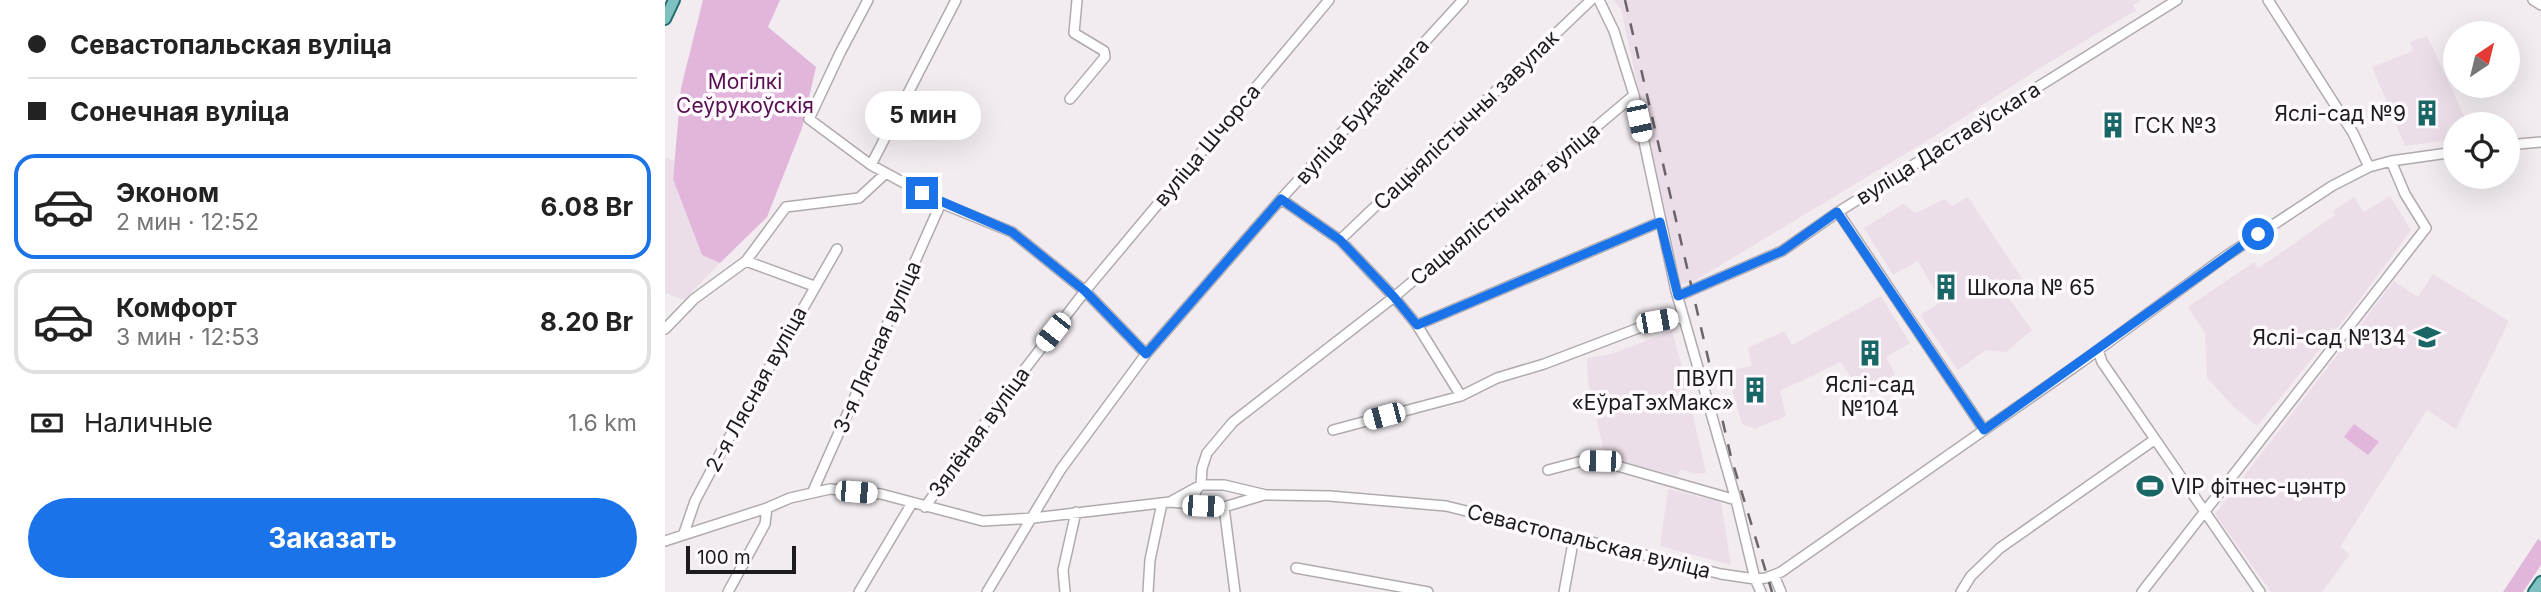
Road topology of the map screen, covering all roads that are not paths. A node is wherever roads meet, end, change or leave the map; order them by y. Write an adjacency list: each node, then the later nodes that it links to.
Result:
1 (674, 0): 13 (main road)
2 (868, 0): 20 (street)
3 (956, 0): 20 (street)
4 (1077, 0): 15 (street)
5 (1329, 0): 31 (street, вуліца Шчорса)
6 (1463, 0): 23 (street, вуліца Будзённага)
7 (1591, 0): 27 (street, Сацыялістычны завулак)
8 (1599, 0): 14 (street)
9 (2177, 0): 25 (street, вуліца Дастаеўскага)
10 (2268, 0): 21 (street)
11 (2533, 0): 12 (street)
12 (2541, 5)
13 (665, 19)
14 (1634, 96): 26 (street); 33 (street, Сацыялістычная вуліца)
15 (1070, 99)
16 (2541, 142): 17 (street)
17 (2520, 144)
18 (2443, 154): 19 (street, Севастопальская вуліца)
19 (2391, 160): 21 (street, Севастопальская вуліца); 56 (street)
20 (871, 165): 22 (street)
21 (2369, 167): 37 (street, Севастопальская вуліца)
22 (886, 173): 24 (street); 29 (street)
23 (1281, 199): 27 (street); 38 (street, вуліца Будзённага)
24 (941, 202): 31 (street); 46 (street, 3-я Лясная вуліца)
25 (1837, 212): 32 (street, вуліца Дастаеўскага); 41 (street)
26 (1660, 222): 32 (street); 35 (street)
27 (1340, 240): 33 (street)
28 (837, 249): 30 (street, 2-я Лясная вуліца)
29 (746, 261): 30 (street); 36 (street)
30 (814, 286): 58 (street, 2-я Лясная вуліца)
31 (1085, 291): 38 (street); 53 (street, Зялёная вуліца)
32 (1677, 293): 34 (street)
33 (1394, 297): 35 (street); 44 (street, Сацыялістычная вуліца)
34 (1683, 317): 39 (street); 48 (street)
35 (1417, 325): 39 (street)
36 (665, 329)
37 (2098, 350): 41 (street, Севастопальская вуліца); 42 (street)
38 (1146, 354): 57 (street, вуліца Будзённага)
39 (1461, 396): 40 (street)
40 (1333, 430)
41 (1984, 430): 62 (street, Севастопальская вуліца)
42 (2154, 440): 56 (street); 75 (street)
43 (1548, 470): 48 (street)
44 (1201, 485): 45 (street, Севастопальская вуліца); 50 (street, Севастопальская вуліца); 51 (street, Сацыялістычная вуліца)
45 (1224, 485): 47 (street, Севастопальская вуліца); 52 (street)
46 (813, 491): 49 (street, Севастопальская вуліца); 54 (street, Севастопальская вуліца)
47 (1266, 495): 52 (street, Севастопальская вуліца); 59 (street, Севастопальская вуліца)
48 (1736, 500): 63 (street)
49 (912, 503): 53 (street, Севастопальская вуліца); 66 (street)
50 (1166, 503): 51 (street, Севастопальская вуліца); 55 (street, Севастопальская вуліца); 69 (street)
51 (1203, 506): 52 (street, Севастопальская вуліца)
52 (1226, 506): 70 (street)
53 (925, 507): 57 (street, Севастопальская вуліца)
54 (767, 508): 58 (street, Севастопальская вуліца); 65 (street)
55 (1076, 512): 57 (street, Севастопальская вуліца); 68 (street)
56 (2204, 513): 76 (street); 77 (street)
57 (1033, 518): 67 (street, вуліца Будзённага)
58 (684, 533): 60 (street, Севастопальская вуліца)
59 (1574, 537): 63 (street, Севастопальская вуліца); 72 (street)
60 (665, 541)
61 (1296, 568): 71 (street)
62 (1775, 575): 63 (street, Севастопальская вуліца); 74 (street)
63 (1755, 579): 73 (street)
64 (2541, 582): 78 (main road)
65 (728, 592)
66 (859, 592)
67 (986, 592)
68 (1065, 592)
69 (1148, 592)
70 (1235, 592)
71 (1428, 592)
72 (1565, 592)
73 (1761, 592)
74 (1781, 592)
75 (1961, 592)
76 (2142, 592)
77 (2260, 592)
78 (2534, 592)

